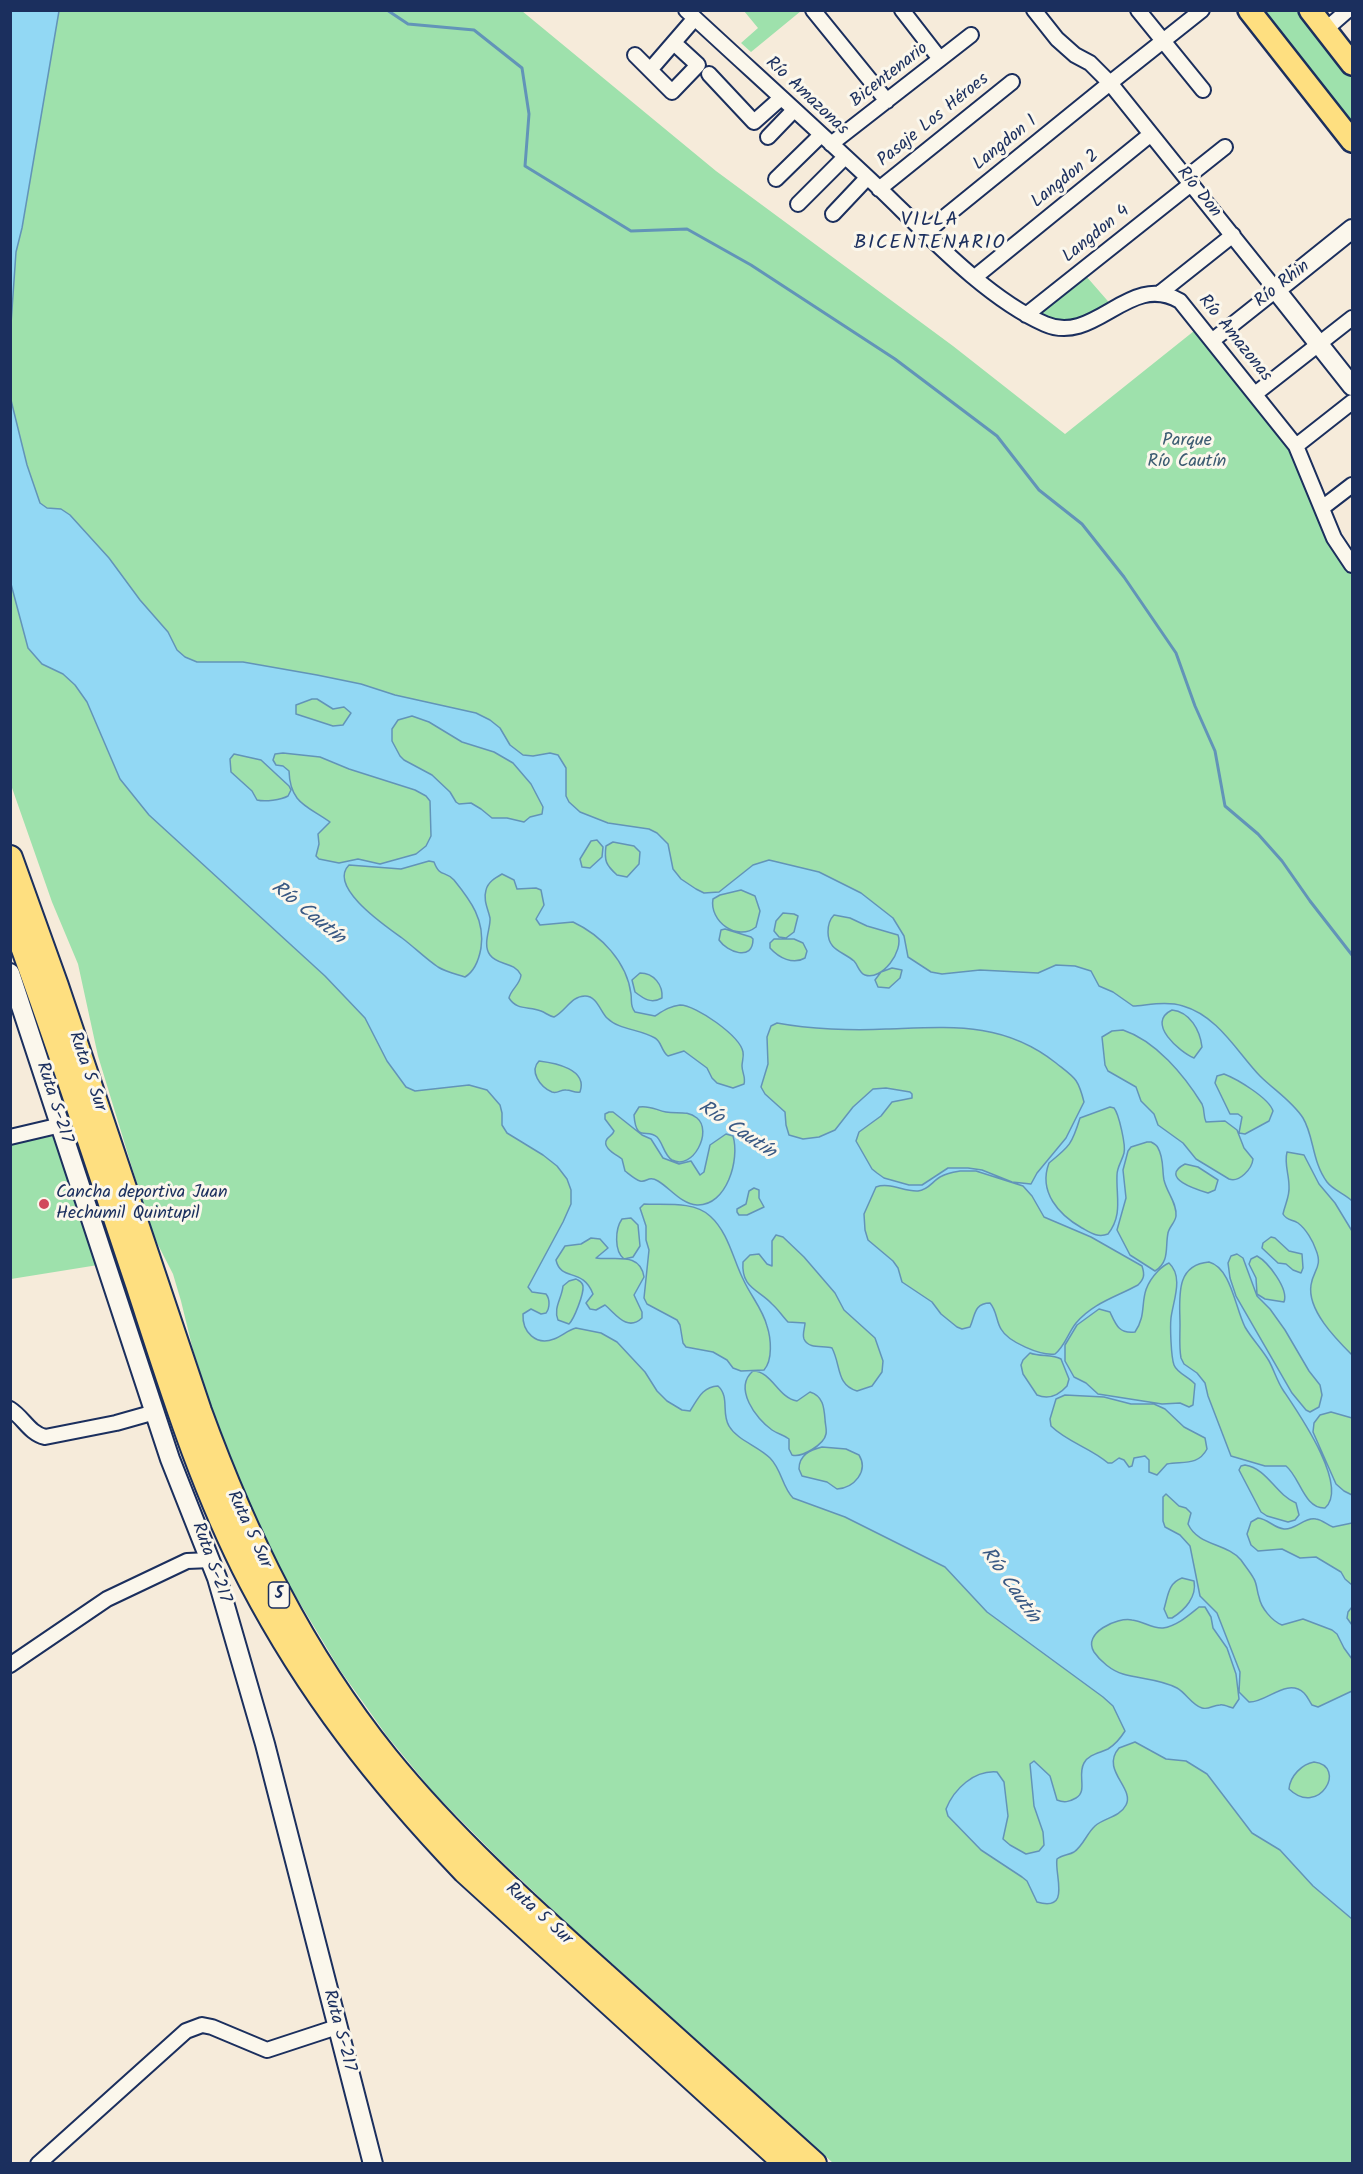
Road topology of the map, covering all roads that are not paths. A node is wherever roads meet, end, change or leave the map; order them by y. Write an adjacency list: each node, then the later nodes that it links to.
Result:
1 (813, 10): 23 (street)
2 (902, 10): 15 (street)
3 (1034, 10): 20 (street, Río Don)
4 (1138, 10): 12 (street)
5 (1202, 10): 12 (street, Langdon 1)
6 (1249, 10): 25 (main road)
7 (1310, 10): 10 (main road)
8 (1348, 10): 10 (street)
9 (691, 14): 13 (street); 22 (street, Río Amazonas)
10 (1325, 30): 16 (main road)
11 (971, 35): 15 (street, Bicentenario)
12 (1162, 42): 20 (street, Langdon 1); 21 (street)
13 (674, 43): 17 (street); 17 (street)
14 (635, 55): 17 (street)
15 (940, 59): 23 (street, Bicentenario)
16 (1353, 64)
17 (650, 70)
18 (709, 74): 22 (street)
19 (1012, 81): 34 (street, Pasaje Los Héroes)
20 (1110, 83): 26 (street, Río Don); 38 (street, Langdon 1)
21 (1203, 90)
22 (781, 98): 24 (street, Río Amazonas)
23 (887, 101): 28 (street, Bicentenario)
24 (794, 110): 27 (street); 28 (street, Río Amazonas)
25 (1350, 131)
26 (1151, 134): 33 (street, Río Don); 40 (street, Langdon 2)
27 (768, 137)
28 (826, 140): 30 (street, Río Amazonas); 32 (street, Bicentenario)
29 (1224, 147): 33 (street, Langdon 4)
30 (844, 157): 31 (street, Río Amazonas); 35 (street)
31 (867, 178): 34 (street, Río Amazonas); 36 (street)
32 (776, 179)
33 (1189, 181): 39 (street, Río Don); 43 (street, Langdon 4)
34 (879, 189): 38 (street, Río Amazonas)
35 (798, 204)
36 (833, 214)
37 (1353, 229): 41 (main road, Río Rhin)
38 (925, 233): 40 (street, Río Amazonas)
39 (1233, 235): 41 (street, Río Don); 42 (street)
40 (975, 277): 43 (street, Río Amazonas)
41 (1276, 290): 45 (street, Río Rhin); 46 (main road, Río Don)
42 (1160, 293): 43 (street, Río Amazonas); 45 (street, Río Amazonas)
43 (1026, 315)
44 (1353, 318): 46 (street)
45 (1213, 340): 48 (street, Río Amazonas)
46 (1319, 344): 47 (main road, Río Don); 48 (street)
47 (1353, 386)
48 (1255, 394): 50 (street, Río Amazonas)
49 (1353, 402): 50 (street)
50 (1296, 446): 52 (street, Río Amazonas)
51 (1353, 485): 52 (street)
52 (1322, 508): 53 (street, Río Amazonas)
53 (1353, 565)
54 (10, 858): 67 (highway, Ruta 5 Sur / 5)
55 (10, 911): 66 (highway, Ruta 5 Sur / 5)
56 (10, 974): 57 (main road, Ruta S-217)
57 (61, 1125): 58 (street); 60 (main road, Ruta S-217)
58 (10, 1137)
59 (10, 1409): 60 (street)
60 (155, 1412): 61 (main road, Ruta S-217)
61 (211, 1560): 62 (street); 63 (main road, Ruta S-217)
62 (10, 1665)
63 (337, 2027): 64 (street); 65 (main road, Ruta S-217)
64 (38, 2163)
65 (373, 2163)
66 (788, 2163)
67 (814, 2163)

